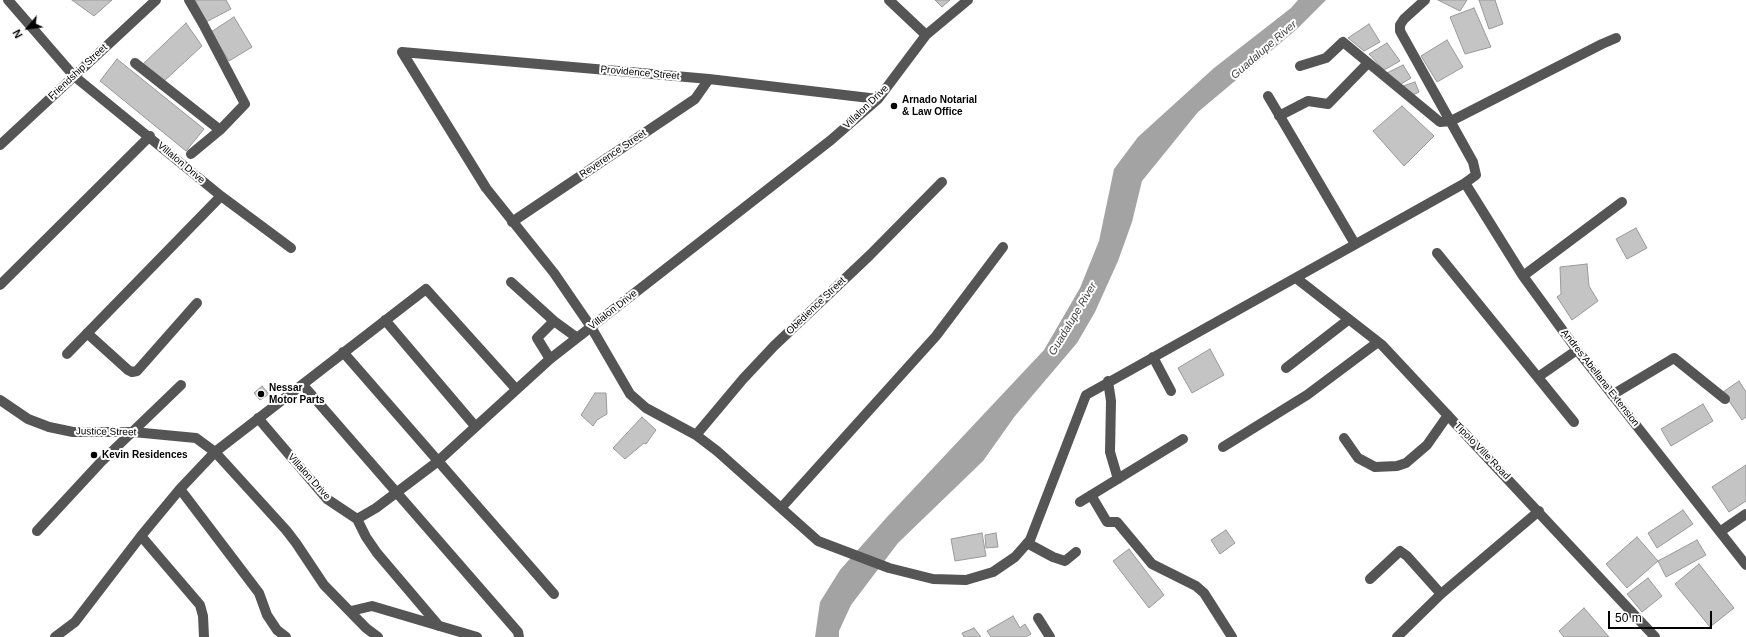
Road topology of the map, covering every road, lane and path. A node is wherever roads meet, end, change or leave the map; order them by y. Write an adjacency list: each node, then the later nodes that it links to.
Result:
1 (8, 0): 12 (street, Villalon Drive)
2 (156, 0): 12 (street, Friendship Street)
3 (189, 0): 18 (street)
4 (889, 0): 7 (street)
5 (968, 0): 7 (street, Villalon Drive)
6 (1425, 0): 17 (street)
7 (926, 35): 15 (street, Villalon Drive)
8 (1616, 38): 17 (street)
9 (135, 63): 18 (street)
10 (1368, 63): 11 (street); 16 (street); 17 (street)
11 (1300, 66)
12 (74, 76): 19 (street, Villalon Drive); 20 (street, Friendship Street)
13 (709, 79): 15 (street, Providence Street); 26 (street, Reverence Street); 26 (street, Providence Street)
14 (1268, 96): 16 (street)
15 (878, 99): 39 (street, Villalon Drive)
16 (1279, 116): 27 (street)
17 (1451, 121): 23 (street)
18 (220, 130): 21 (street)
19 (150, 136): 24 (street, Villalon Drive); 34 (street)
20 (0, 145)
21 (191, 154)
22 (942, 182): 63 (street, Obedience Street)
23 (1465, 183): 27 (street); 31 (street, Andres Abellana Extension)
24 (221, 196): 29 (street, Villalon Drive); 40 (street)
25 (1622, 202): 31 (street)
26 (512, 222): 39 (street)
27 (1355, 244): 32 (street)
28 (1003, 247): 74 (street)
29 (291, 248)
30 (1437, 253): 49 (street)
31 (1523, 276): 43 (street, Andres Abellana Extension)
32 (1296, 278): 37 (street, Tipolo Ville Road); 46 (street)
33 (511, 282): 38 (street)
34 (0, 284)
35 (197, 303): 40 (street)
36 (385, 320): 44 (street); 53 (street); 61 (street)
37 (1348, 320): 42 (street, Tipolo Ville Road); 48 (street)
38 (554, 321): 41 (street); 47 (street)
39 (591, 327): 41 (street, Villalon Drive); 63 (street)
40 (87, 333): 45 (street)
41 (576, 338): 47 (street, Villalon Drive)
42 (1378, 342): 58 (street, Tipolo Ville Road); 66 (street)
43 (1578, 350): 49 (street); 55 (street, Andres Abellana Extension)
44 (343, 352): 52 (street); 68 (street)
45 (67, 354)
46 (1153, 357): 50 (street); 54 (street)
47 (550, 359): 53 (street, Villalon Drive)
48 (1286, 368)
49 (1538, 377): 60 (street)
50 (1108, 381): 69 (street); 81 (street)
51 (181, 385): 62 (street)
52 (303, 385): 59 (street); 71 (street)
53 (516, 389): 61 (street, Villalon Drive)
54 (1171, 391)
55 (1612, 395): 56 (street); 79 (street, Andres Abellana Extension)
56 (1725, 399)
57 (0, 400): 62 (street, Justice Street)
58 (1448, 415): 64 (street); 75 (street, Tipolo Ville Road)
59 (258, 418): 67 (street); 77 (street, Villalon Drive)
60 (1574, 422)
61 (476, 426): 68 (street, Villalon Drive)
62 (133, 432): 67 (street, Justice Street); 78 (street)
63 (696, 436): 74 (street)
64 (1344, 438)
65 (1184, 439): 69 (street)
66 (1223, 447)
67 (215, 452): 70 (street); 87 (street, Justice Street)
68 (437, 462): 71 (street, Villalon Drive); 85 (street)
69 (1118, 479): 72 (street)
70 (180, 489): 80 (street); 92 (street)
71 (396, 492): 77 (street, Villalon Drive); 95 (street)
72 (1091, 495): 73 (street); 97 (street)
73 (1080, 502)
74 (782, 507): 81 (street)
75 (1539, 511): 86 (street); 99 (street, Tipolo Ville Road)
76 (1746, 514): 79 (street)
77 (357, 519): 89 (street)
78 (37, 531)
79 (1721, 531): 83 (street, Andres Abellana Extension)
80 (141, 536): 90 (street); 91 (street)
81 (1027, 543): 82 (street)
82 (1076, 552)
83 (1746, 565)
84 (1370, 579): 86 (street)
85 (554, 594)
86 (1441, 594): 98 (street)
87 (351, 611): 89 (street); 93 (street, Justice Street)
88 (1038, 618): 96 (street)
89 (438, 626): 94 (street)
90 (55, 637)
91 (204, 637)
92 (286, 637)
93 (378, 637)
94 (477, 637)
95 (519, 637)
96 (1050, 637)
97 (1232, 637)
98 (1397, 637)
99 (1655, 637)

